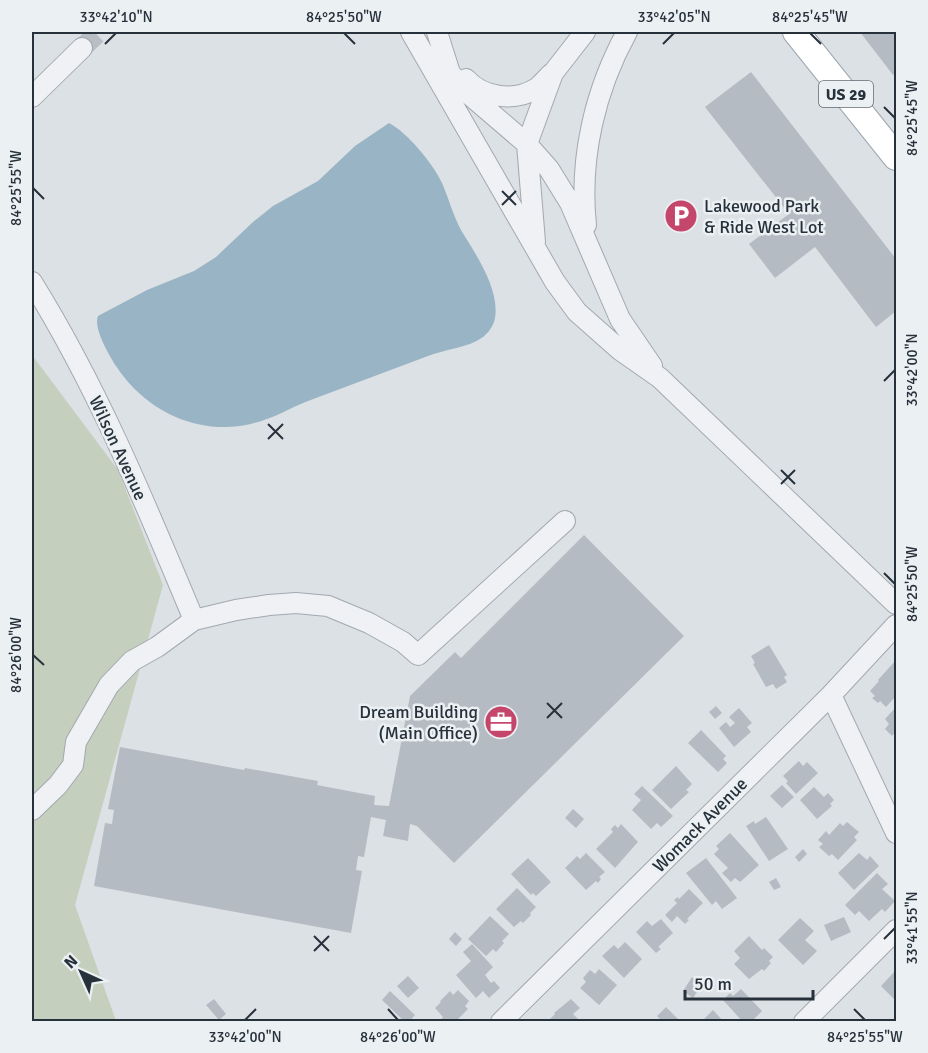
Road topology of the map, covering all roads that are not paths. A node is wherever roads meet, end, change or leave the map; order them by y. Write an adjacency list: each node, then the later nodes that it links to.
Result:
1 (411, 32): 12 (street)
2 (585, 32): 7 (street)
3 (627, 32): 11 (street)
4 (796, 32): 10 (main road, US 29)
5 (438, 37): 7 (street); 9 (street)
6 (82, 48): 8 (street)
7 (553, 73): 9 (street)
8 (32, 97)
9 (527, 144): 11 (street); 12 (street)
10 (897, 156)
11 (588, 242): 14 (street)
12 (536, 250): 14 (street)
13 (32, 282): 17 (street, Wilson Avenue)
14 (660, 378): 16 (street)
15 (565, 521): 17 (street)
16 (897, 604)
17 (194, 620): 20 (street)
18 (897, 626): 19 (street, Womack Avenue)
19 (831, 695): 21 (street); 23 (street, Womack Avenue)
20 (32, 810)
21 (897, 833)
22 (897, 930): 24 (street)
23 (501, 1022)
24 (804, 1022)

